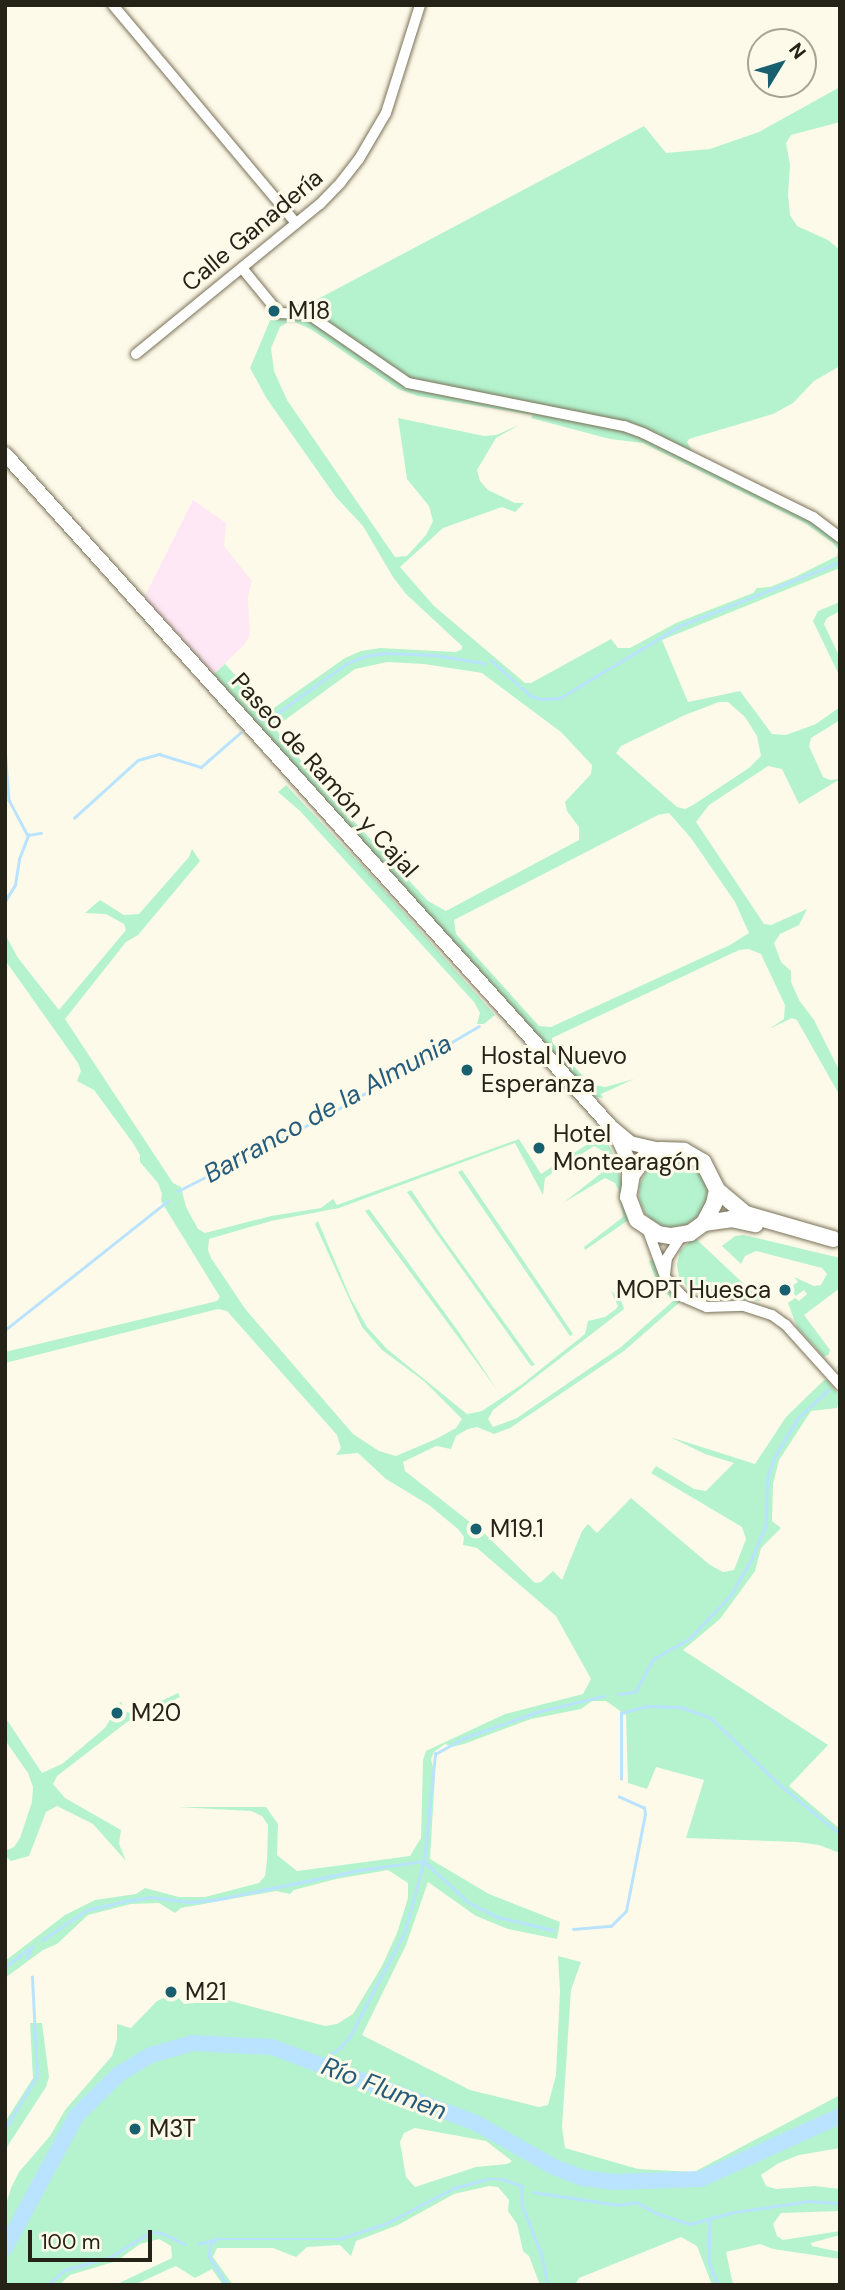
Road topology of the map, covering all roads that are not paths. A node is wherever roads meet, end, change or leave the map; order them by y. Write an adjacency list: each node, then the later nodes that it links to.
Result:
1 (113, 5): 3 (street)
2 (420, 5): 3 (street, Calle Ganadería)
3 (296, 223): 4 (street, Calle Ganadería)
4 (243, 268): 5 (street, Calle Ganadería); 7 (street)
5 (136, 354)
6 (5, 454): 8 (main road, Paseo de Ramón y Cajal)
7 (840, 537)
8 (610, 1126): 9 (main road); 10 (main road)
9 (661, 1150): 10 (highway); 11 (highway)
10 (629, 1184): 14 (highway)
11 (717, 1190): 12 (highway); 13 (highway)
12 (733, 1213): 13 (highway); 16 (highway)
13 (704, 1223): 15 (highway)
14 (646, 1228): 15 (highway); 17 (street)
15 (682, 1235): 17 (street)
16 (838, 1238)
17 (665, 1277): 18 (street)
18 (840, 1385)

